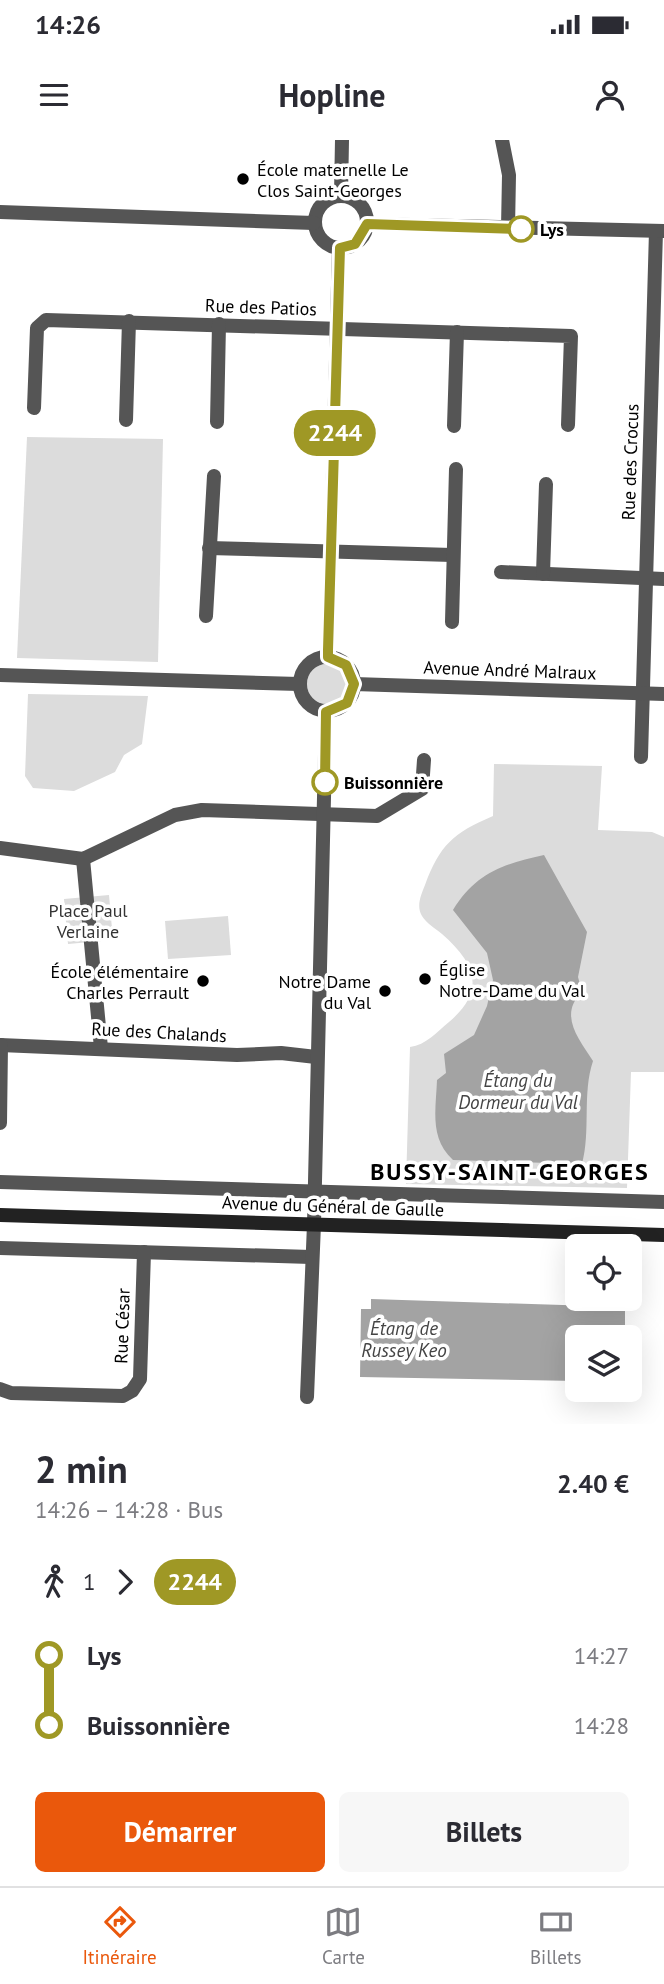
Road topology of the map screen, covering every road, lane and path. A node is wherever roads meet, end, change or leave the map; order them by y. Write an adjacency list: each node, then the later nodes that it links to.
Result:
1 (342, 140): 3 (street)
2 (502, 140): 7 (street)
3 (341, 195): 5 (street); 6 (street)
4 (0, 212): 5 (street)
5 (314, 223): 9 (street)
6 (367, 224): 7 (street); 9 (street)
7 (508, 228): 8 (street)
8 (660, 231): 27 (street, Rue des Crocus)
9 (340, 248): 12 (street)
10 (129, 321): 11 (street, Rue des Patios); 14 (street, Rue des Patios); 15 (street)
11 (219, 324): 12 (street, Rue des Patios); 16 (street)
12 (337, 329): 13 (street, Rue des Patios); 23 (street)
13 (457, 332): 17 (street, Rue des Patios); 18 (street)
14 (34, 408)
15 (126, 420)
16 (217, 422)
17 (568, 425)
18 (454, 426)
19 (456, 469): 24 (street)
20 (214, 476): 22 (street)
21 (546, 484): 26 (street)
22 (209, 548): 23 (street); 29 (street)
23 (332, 552): 24 (street); 31 (street)
24 (453, 555): 30 (street)
25 (501, 572): 26 (street)
26 (543, 574): 27 (street)
27 (645, 579): 28 (street); 35 (street, Rue des Crocus)
28 (664, 579)
29 (206, 616)
30 (452, 622)
31 (328, 657): 33 (street); 34 (street)
32 (0, 675): 33 (street)
33 (299, 684): 37 (street)
34 (354, 684): 35 (street, Avenue André Malraux); 37 (street)
35 (642, 694): 36 (street, Avenue André Malraux); 38 (street, Rue des Crocus)
36 (664, 694)
37 (326, 712): 40 (street)
38 (641, 757)
39 (424, 760): 40 (street)
40 (324, 814): 42 (street); 45 (street)
41 (0, 848): 42 (street)
42 (83, 859): 44 (street)
43 (1, 1045): 44 (street, Rue des Chalands); 46 (street)
44 (101, 1048): 45 (street, Rue des Chalands)
45 (316, 1057): 48 (street)
46 (0, 1123)
47 (0, 1182): 48 (street, Avenue du Général de Gaulle)
48 (315, 1192): 49 (street, Avenue du Général de Gaulle); 51 (street)
49 (664, 1202)
50 (0, 1215): 51 (main road, Avenue du Général de Gaulle)
51 (314, 1224): 52 (main road, Avenue du Général de Gaulle); 55 (street)
52 (664, 1235)
53 (0, 1248): 54 (street)
54 (144, 1252): 55 (street); 56 (street, Rue César)
55 (311, 1257): 57 (street)
56 (0, 1389)
57 (307, 1397)

